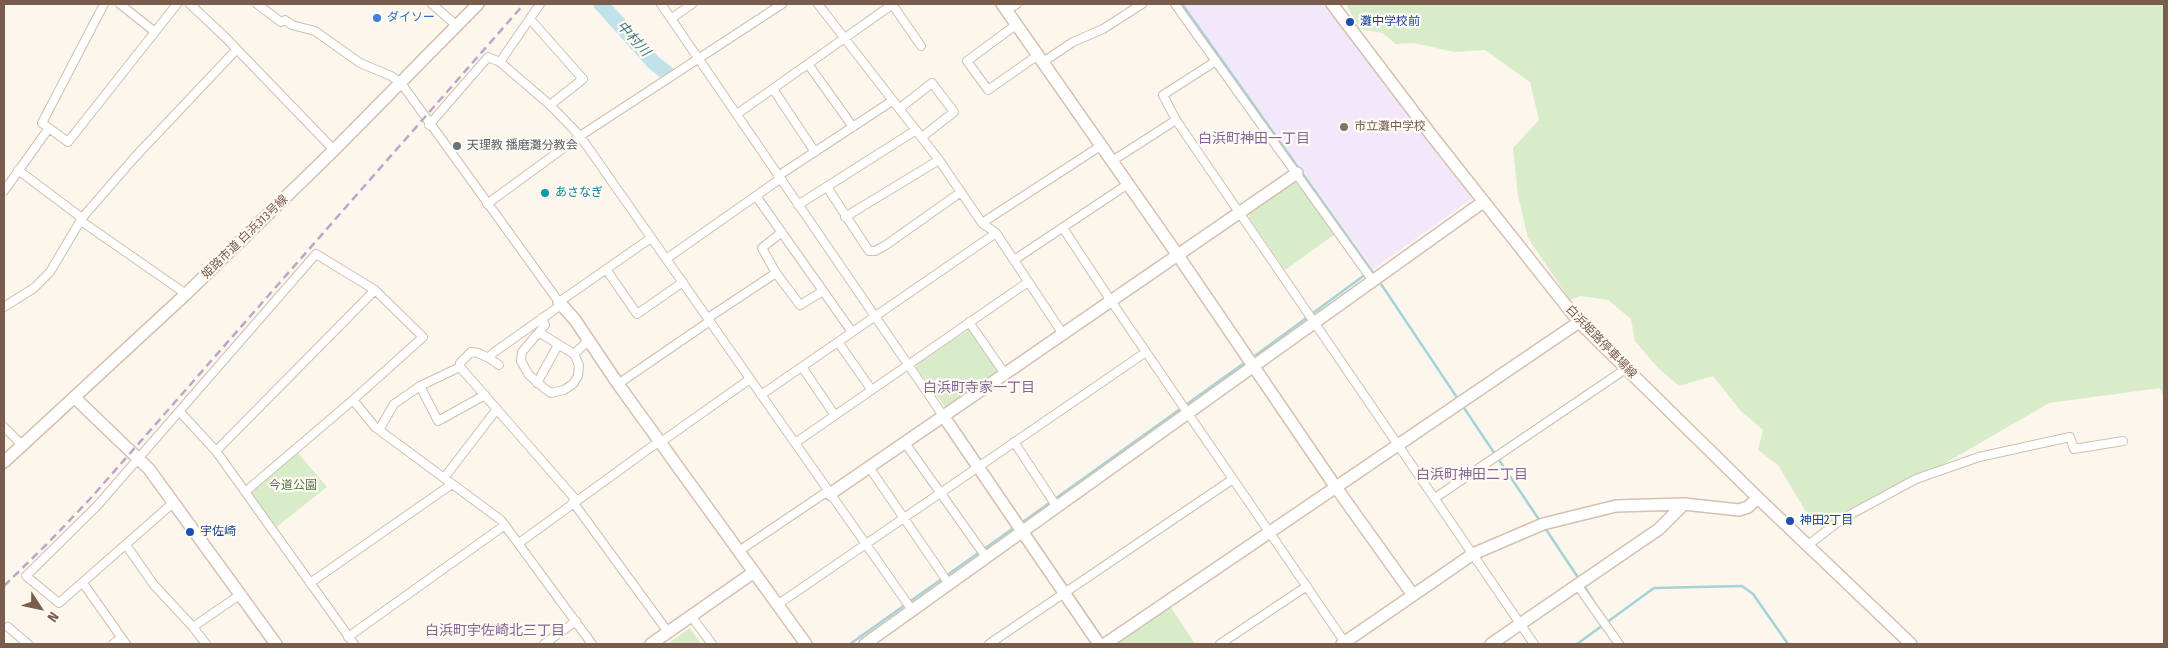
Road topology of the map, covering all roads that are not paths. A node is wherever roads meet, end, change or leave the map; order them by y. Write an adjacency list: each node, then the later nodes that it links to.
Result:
1 (104, 4): 41 (street)
2 (120, 4): 23 (street)
3 (177, 4): 23 (street)
4 (190, 4): 26 (street)
5 (257, 4): 32 (street)
6 (432, 4): 22 (street)
7 (478, 4): 22 (street, 姫路市道 白浜313号線)
8 (540, 4): 20 (street)
9 (661, 4): 19 (street)
10 (692, 4): 19 (street)
11 (782, 4): 27 (street)
12 (818, 4): 24 (street)
13 (893, 4): 24 (street); 25 (street)
14 (1017, 4): 18 (street)
15 (1142, 4): 28 (street)
16 (1175, 4): 29 (street)
17 (1332, 4): 58 (street, 白浜姫路停車場線)
18 (1004, 7): 21 (street)
19 (672, 18): 27 (street)
20 (530, 19): 30 (street); 35 (street)
21 (1016, 24): 28 (street); 28 (street)
22 (456, 25): 32 (street, 姫路市道 白浜313号線)
23 (155, 32): 41 (street)
24 (844, 38): 31 (street); 34 (street)
25 (921, 46)
26 (236, 50): 46 (street); 63 (street)
27 (699, 58): 37 (street); 43 (street)
28 (1041, 59): 45 (street)
29 (1216, 61): 38 (street); 51 (street)
30 (500, 62): 35 (street); 39 (street)
31 (808, 64): 33 (street); 40 (street)
32 (401, 83): 39 (street); 46 (street, 姫路市道 白浜313号線)
33 (773, 88): 37 (street); 47 (street)
34 (892, 101): 36 (street); 40 (street)
35 (550, 105): 43 (street)
36 (900, 108): 42 (street); 44 (street)
37 (737, 114): 52 (street)
38 (1176, 120): 49 (street); 61 (street)
39 (430, 125): 59 (street)
40 (853, 127): 47 (street)
41 (49, 128): 50 (street)
42 (916, 130): 44 (street); 54 (street)
43 (580, 136): 59 (street); 68 (street)
44 (922, 137): 48 (street)
45 (1102, 145): 49 (street); 64 (street)
46 (334, 150): 79 (street, 姫路市道 白浜313号線)
47 (815, 152): 52 (street)
48 (939, 160): 56 (street); 62 (street)
49 (1112, 161): 53 (street)
50 (18, 170): 55 (street); 63 (street)
51 (1297, 173): 61 (street); 74 (street)
52 (779, 177): 57 (street); 60 (street)
53 (1128, 184): 65 (street); 69 (street)
54 (827, 187): 60 (street); 62 (street)
55 (4, 191)
56 (961, 192): 62 (street); 64 (street)
57 (756, 196): 66 (street); 70 (street)
58 (1483, 202): 74 (street); 88 (street, 白浜姫路停車場線)
59 (487, 204): 81 (street)
60 (798, 205): 83 (street)
61 (1241, 213): 69 (street); 85 (street)
62 (845, 217)
63 (81, 220): 79 (street); 82 (street)
64 (982, 223): 67 (street)
65 (1063, 228): 71 (street); 80 (street)
66 (782, 232): 73 (street); 78 (street)
67 (996, 233): 71 (street); 83 (street)
68 (651, 238): 70 (street); 72 (street)
69 (1177, 254): 80 (street); 101 (street)
70 (666, 259): 75 (street)
71 (1014, 260): 76 (street)
72 (606, 269): 75 (street); 81 (street)
73 (776, 273): 78 (street); 86 (street)
74 (1376, 279): 85 (street)
75 (683, 282): 86 (street)
76 (1028, 282): 87 (street); 91 (street)
77 (375, 290): 113 (street); 115 (street); 128 (street)
78 (823, 291): 89 (street)
79 (186, 294): 112 (street, 姫路市道 白浜313号線)
80 (1111, 301): 91 (street); 95 (street)
81 (560, 304): 84 (street); 92 (street)
82 (4, 305)
83 (876, 316): 89 (street); 98 (street)
84 (542, 318): 90 (street); 97 (street)
85 (1312, 318): 101 (street); 126 (street)
86 (709, 320): 105 (street); 107 (street)
87 (969, 322): 98 (street); 104 (street)
88 (1579, 322): 103 (street, 白浜姫路停車場線); 126 (street)
89 (852, 332): 93 (street)
90 (540, 333): 94 (street); 106 (street)
91 (1063, 334): 104 (street)
92 (589, 340): 96 (street); 107 (street)
93 (838, 342): 102 (street); 109 (street)
94 (558, 345): 96 (street); 106 (street)
95 (1146, 352): 117 (street); 123 (street)
96 (574, 354): 106 (street)
97 (490, 358): 99 (street); 100 (street)
98 (908, 364): 109 (street); 118 (street)
99 (499, 365)
100 (460, 366): 108 (street); 110 (street)
101 (1254, 366): 117 (street); 136 (street)
102 (802, 367): 111 (street); 116 (street)
103 (1626, 368): 140 (street); 141 (street, 白浜姫路停車場線)
104 (1005, 374): 118 (street)
105 (750, 379): 111 (street); 122 (street)
106 (537, 383)
107 (618, 384): 122 (street)
108 (420, 386): 110 (street); 120 (street)
109 (871, 389): 116 (street)
110 (485, 395): 114 (street)
111 (761, 395): 124 (street)
112 (74, 397): 127 (street, 姫路市道 白浜313号線); 129 (street)
113 (353, 400): 120 (street); 137 (street)
114 (497, 409): 133 (street); 142 (street)
115 (180, 412): 128 (street); 129 (street)
116 (834, 414): 124 (street)
117 (1189, 414): 134 (street); 145 (street)
118 (944, 417): 125 (street); 132 (street)
119 (4, 427): 127 (street)
120 (379, 430): 133 (street)
121 (2123, 441): 153 (street)
122 (661, 442): 142 (street); 154 (street)
123 (1014, 442): 132 (street); 145 (street)
124 (795, 443): 138 (street)
125 (905, 443): 131 (street); 139 (street)
126 (1399, 443): 136 (street); 140 (street)
127 (22, 445): 130 (street, 姫路市道 白浜313号線)
128 (216, 451): 137 (street)
129 (139, 458): 143 (street); 158 (street)
130 (4, 462)
131 (869, 467): 138 (street); 146 (street)
132 (979, 468): 139 (street); 149 (street)
133 (444, 478): 135 (street)
134 (1233, 479): 148 (street); 163 (street)
135 (452, 484): 147 (street); 159 (street)
136 (1336, 486): 148 (street); 165 (street)
137 (245, 492): 159 (street)
138 (829, 492): 151 (street); 154 (street)
139 (940, 493): 146 (street); 156 (street)
140 (1435, 498): 155 (street)
141 (1758, 498): 144 (street); 153 (street, 白浜姫路停車場線)
142 (575, 501): 150 (street); 173 (street)
143 (174, 502): 152 (street); 164 (street)
144 (1684, 504): 155 (street); 162 (street)
145 (1057, 506): 149 (street)
146 (903, 518): 151 (street); 160 (street)
147 (505, 525): 150 (street); 174 (street)
148 (1270, 531): 161 (street); 189 (street)
149 (1022, 532): 156 (street); 163 (street)
150 (519, 543): 169 (street)
151 (865, 544): 166 (street); 167 (street)
152 (126, 545): 158 (street); 172 (street)
153 (1808, 545): 195 (street, 白浜姫路停車場線)
154 (739, 551): 157 (street)
155 (1473, 554): 165 (street); 170 (street)
156 (986, 557): 160 (street)
157 (754, 572): 166 (street); 168 (street)
158 (83, 583): 175 (street)
159 (310, 583): 174 (street)
160 (949, 584): 167 (street)
161 (1307, 586): 190 (street); 191 (street)
162 (1578, 586): 170 (street); 194 (street)
163 (1069, 591): 187 (street); 188 (street)
164 (241, 594): 172 (street); 179 (street)
165 (1413, 595): 191 (street)
166 (777, 605): 185 (street)
167 (912, 610): 186 (street)
168 (691, 616): 173 (street); 184 (street)
169 (576, 621): 181 (street); 182 (street)
170 (1520, 625): 192 (street); 193 (street)
171 (8, 627): 176 (street)
172 (193, 627): 178 (street)
173 (668, 632): 183 (street)
174 (348, 636): 180 (street)
175 (124, 641): 177 (street)
176 (26, 644)
177 (113, 644)
178 (206, 644)
179 (276, 644)
180 (354, 644)
181 (544, 644)
182 (592, 644)
183 (652, 644)
184 (712, 644)
185 (806, 644)
186 (865, 644)
187 (990, 644)
188 (1099, 644)
189 (1105, 644)
190 (1220, 644)
191 (1345, 644)
192 (1491, 644)
193 (1534, 644)
194 (1619, 644)
195 (1911, 644)

